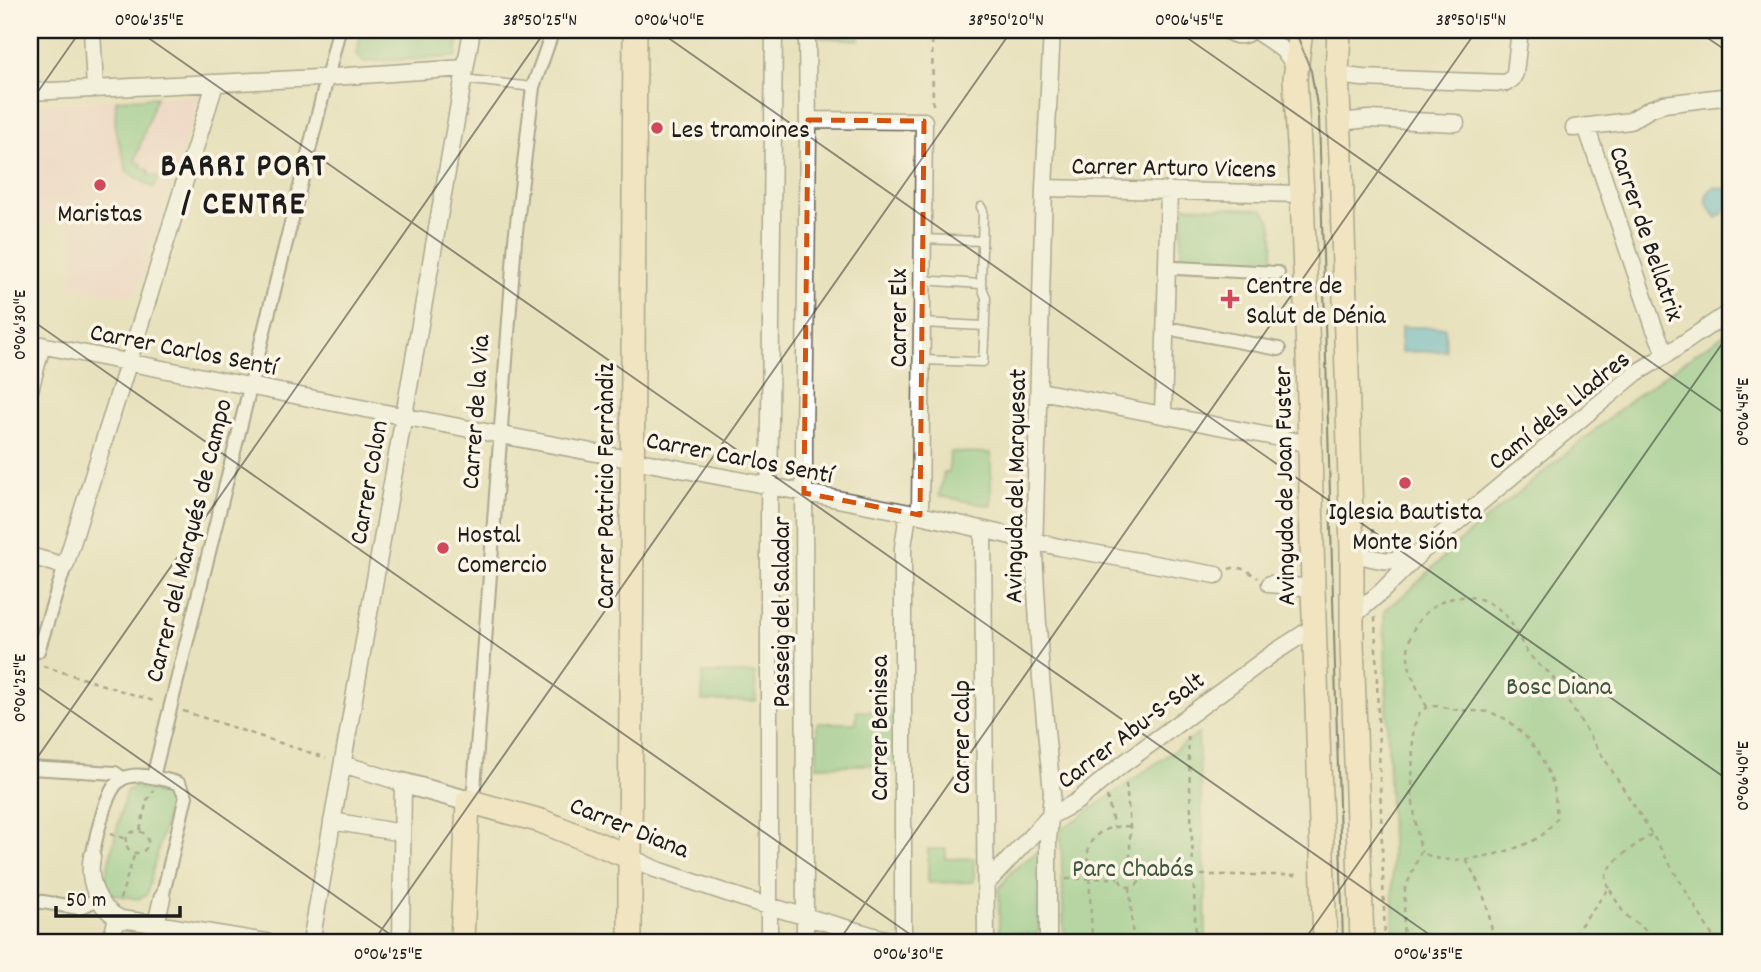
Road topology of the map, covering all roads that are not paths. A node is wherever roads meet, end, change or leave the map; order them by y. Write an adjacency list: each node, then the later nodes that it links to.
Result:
1 (92, 30): 20 (street)
2 (339, 30): 16 (street, Carrer del Marqués de Campo)
3 (472, 30): 14 (street, Carrer Colon)
4 (553, 30): 19 (street, Carrer de la Via)
5 (635, 30): 52 (main road, Carrer Patricio Ferràndiz)
6 (774, 30): 53 (street, Passeig del Saladar)
7 (807, 30): 23 (street, Passeig del Saladar)
8 (1052, 30): 26 (street, Avinguda del Marquesat)
9 (1227, 30): 10 (street)
10 (1253, 30): 17 (street)
11 (1301, 30): 17 (main road, Avinguda de Joan Fuster)
12 (1339, 30): 15 (main road)
13 (1520, 30): 15 (street)
14 (469, 63): 16 (street); 19 (lane); 49 (street, Carrer Colon)
15 (1337, 75): 24 (main road)
16 (327, 76): 18 (street); 45 (street, Carrer del Marqués de Campo)
17 (1295, 79): 28 (main road, Avinguda de Joan Fuster)
18 (215, 83): 20 (street); 44 (street)
19 (533, 87): 50 (street, Carrer de la Via)
20 (95, 89): 21 (street)
21 (30, 93)
22 (1731, 96): 42 (street, Carrer de Bellatrix)
23 (808, 120): 30 (street, Carrer Elx); 54 (street, Passeig del Saladar)
24 (1339, 122): 25 (street); 59 (main road)
25 (1456, 123)
26 (1044, 188): 27 (street, Carrer Arturo Vicens); 47 (street, Avinguda del Marquesat)
27 (1169, 190): 28 (street, Carrer Arturo Vicens); 48 (street)
28 (1302, 194): 51 (main road, Avinguda de Joan Fuster)
29 (981, 207): 31 (lane)
30 (922, 239): 31 (lane); 34 (street, Carrer Elx)
31 (982, 241): 35 (lane)
32 (1176, 268): 33 (street)
33 (1278, 273)
34 (921, 280): 35 (lane); 37 (street, Carrer Elx)
35 (981, 284): 38 (lane)
36 (1731, 311): 42 (street, Camí dels Lladres)
37 (921, 323): 38 (lane); 43 (street, Carrer Elx)
38 (985, 326): 43 (lane)
39 (1177, 330): 41 (street)
40 (36, 344): 44 (street, Carrer Carlos Sentí); 46 (street)
41 (1279, 349)
42 (1666, 355): 58 (street, Camí dels Lladres)
43 (921, 360): 55 (street, Carrer Elx)
44 (129, 362): 45 (street, Carrer Carlos Sentí); 61 (street)
45 (249, 386): 49 (street, Carrer Carlos Sentí); 71 (street, Carrer del Marqués de Campo)
46 (30, 390)
47 (1040, 391): 48 (street); 57 (street, Avinguda del Marquesat)
48 (1163, 415): 51 (street)
49 (403, 416): 50 (street, Carrer Carlos Sentí); 68 (street, Carrer Colon)
50 (500, 435): 52 (street, Carrer Carlos Sentí); 73 (street, Carrer de la Via)
51 (1310, 443): 64 (main road, Avinguda de Joan Fuster)
52 (633, 460): 53 (street, Carrer Carlos Sentí); 78 (main road, Carrer Patricio Ferràndiz)
53 (770, 486): 54 (street, Carrer Carlos Sentí); 83 (street, Passeig del Saladar)
54 (804, 493): 55 (street, Carrer Carlos Sentí); 85 (street, Passeig del Saladar)
55 (914, 515): 56 (street, Carrer Carlos Sentí); 96 (street, Carrer Benissa)
56 (983, 531): 57 (street, Carrer Carlos Sentí); 79 (street, Carrer Calp)
57 (1035, 542): 62 (street, Carrer Carlos Sentí); 74 (street, Avinguda del Marquesat)
58 (1421, 552): 59 (street, Camí dels Lladres); 65 (street, Camí dels Lladres)
59 (1352, 553): 65 (main road)
60 (30, 556): 61 (street)
61 (65, 566): 67 (street)
62 (1216, 575)
63 (1270, 584): 64 (street)
64 (1313, 589): 66 (main road, Avinguda de Joan Fuster)
65 (1352, 617): 100 (main road)
66 (1314, 627): 74 (street, Carrer Abu-S-Salt); 99 (main road, Avinguda de Joan Fuster)
67 (38, 651)
68 (343, 764): 72 (street, Carrer Diana); 75 (street, Carrer Colon)
69 (30, 768): 70 (street)
70 (122, 778): 71 (street); 77 (street)
71 (157, 778): 81 (street)
72 (403, 783): 73 (street, Carrer Diana); 76 (street)
73 (470, 802): 78 (main road, Carrer Diana); 91 (main road, Carrer de la Via)
74 (1049, 817): 79 (street, Carrer Abu-S-Salt); 98 (street, Avinguda del Marquesat)
75 (332, 821): 76 (street); 89 (street, Carrer Colon)
76 (402, 833): 90 (street)
77 (92, 857): 80 (street)
78 (629, 857): 83 (street, Carrer Diana); 92 (main road, Carrer Patricio Ferràndiz)
79 (986, 884): 97 (street, Carrer Calp)
80 (99, 898): 82 (street); 84 (street)
81 (162, 898): 86 (street)
82 (30, 900)
83 (769, 905): 85 (street, Carrer Diana); 93 (street, Passeig del Saladar)
84 (116, 916): 86 (street); 87 (street)
85 (805, 916): 94 (street, Passeig del Saladar); 95 (street, Carrer Diana)
86 (156, 924): 88 (street)
87 (110, 942)
88 (266, 942)
89 (311, 942)
90 (401, 942)
91 (462, 942)
92 (631, 942)
93 (769, 942)
94 (805, 942)
95 (895, 942)
96 (903, 942)
97 (986, 942)
98 (1048, 942)
99 (1325, 942)
100 (1362, 942)

